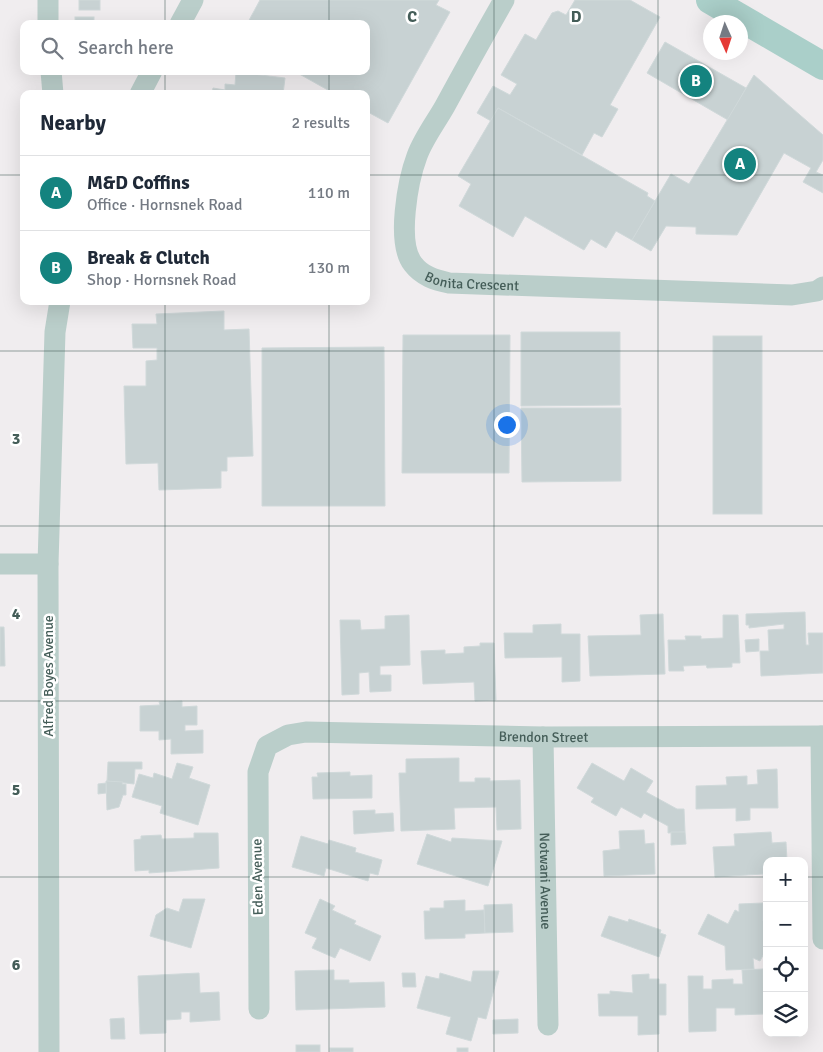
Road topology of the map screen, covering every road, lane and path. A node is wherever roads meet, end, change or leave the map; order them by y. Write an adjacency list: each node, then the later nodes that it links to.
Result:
1 (48, 0): 5 (street)
2 (193, 0): 6 (street)
3 (504, 0): 12 (street, Bonita Crescent)
4 (710, 0): 7 (main road)
5 (48, 20)
6 (182, 20)
7 (823, 66)
8 (51, 75): 10 (street)
9 (150, 75): 11 (street)
10 (53, 90)
11 (142, 90)
12 (823, 288)
13 (59, 305): 15 (street, Alfred Boyes Avenue)
14 (0, 564): 15 (street)
15 (48, 564): 22 (street, Alfred Boyes Avenue)
16 (822, 736): 17 (street, Brendon Street); 19 (street)
17 (543, 737): 18 (street, Brendon Street); 21 (street, Notwani Avenue)
18 (267, 746): 20 (street, Eden Avenue)
19 (823, 939)
20 (259, 1009)
21 (548, 1025)
22 (49, 1052)

